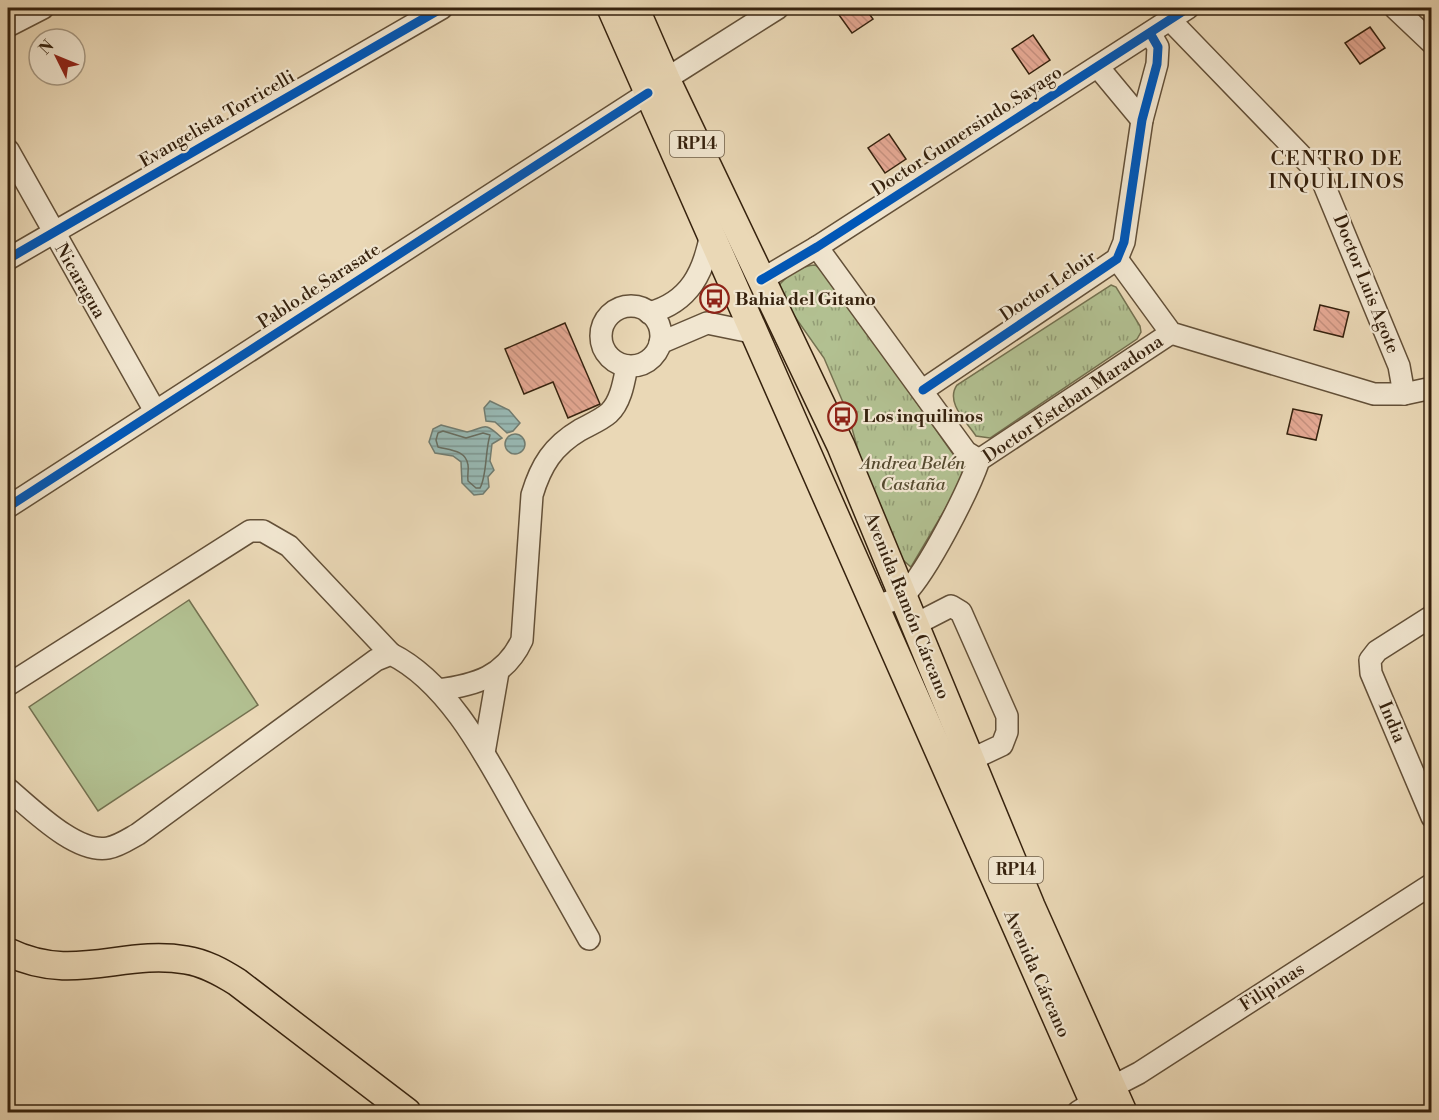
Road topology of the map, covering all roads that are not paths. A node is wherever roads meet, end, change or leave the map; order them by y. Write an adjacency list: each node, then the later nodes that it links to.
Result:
1 (442, 8): 16 (street, Evangelista Torricelli)
2 (610, 8): 13 (main road, Avenida Ramón Cárcano / RP14)
3 (635, 8): 13 (main road, Avenida Ramón Cárcano / RP14)
4 (778, 8): 13 (street, Pablo de Sarasate)
5 (1188, 8): 8 (street, Doctor Gumersindo Sayago)
6 (1395, 8): 11 (street)
7 (37, 9): 9 (street)
8 (1170, 20): 10 (street, Doctor Gumersindo Sayago); 31 (street, Doctor Luis Agote)
9 (8, 26)
10 (1150, 33): 12 (street, Doctor Gumersindo Sayago); 14 (street, Doctor Leloir)
11 (1431, 43)
12 (1098, 67): 14 (street); 18 (street, Doctor Gumersindo Sayago)
13 (657, 86): 17 (main road, Avenida Ramón Cárcano / RP14); 21 (main road, Avenida Ramón Cárcano / RP14); 32 (street, Pablo de Sarasate)
14 (1142, 120): 20 (street, Doctor Leloir)
15 (8, 150): 16 (street, Nicaragua)
16 (52, 233): 19 (street, Evangelista Torricelli); 32 (street, Nicaragua)
17 (711, 233): 22 (street); 25 (main road, Avenida Ramón Cárcano / RP14)
18 (817, 247): 21 (street, Doctor Gumersindo Sayago); 30 (street)
19 (8, 259)
20 (1117, 259): 26 (street, Doctor Esteban Maradona); 30 (street, Doctor Leloir)
21 (761, 280): 36 (main road, Avenida Ramón Cárcano / RP14)
22 (691, 290): 23 (street); 24 (street)
23 (649, 313): 27 (street); 28 (street)
24 (707, 323): 25 (street); 27 (street)
25 (756, 333): 33 (main road, Avenida Ramón Cárcano / RP14)
26 (1171, 333): 31 (street, Doctor Esteban Maradona); 34 (street, Doctor Esteban Maradona)
27 (660, 343): 28 (street)
28 (627, 366): 41 (street)
29 (1431, 388): 31 (street, Doctor Esteban Maradona)
30 (923, 390): 34 (street)
31 (1404, 394)
32 (155, 411): 35 (street, Pablo de Sarasate)
33 (804, 442): 36 (main road); 37 (main road, Avenida Ramón Cárcano / RP14)
34 (979, 460): 36 (street, Doctor Esteban Maradona)
35 (8, 507)
36 (904, 595): 37 (street); 39 (main road, Avenida Ramón Cárcano / RP14)
37 (875, 607): 45 (main road, Avenida Ramón Cárcano / RP14)
38 (1431, 616): 47 (street, India)
39 (916, 624): 45 (main road, Avenida Ramón Cárcano / RP14); 45 (street)
40 (391, 654): 42 (street); 43 (street); 46 (street)
41 (498, 672): 43 (street); 44 (street)
42 (8, 684)
43 (438, 690): 44 (street)
44 (484, 753): 49 (street)
45 (958, 765): 51 (main road, Avenida Cárcano / RP14)
46 (8, 789)
47 (1431, 817)
48 (1431, 884): 51 (street, Filipinas)
49 (590, 939)
50 (8, 952): 52 (main road)
51 (1096, 1104): 53 (main road, RP14)
52 (407, 1113)
53 (1123, 1113)

